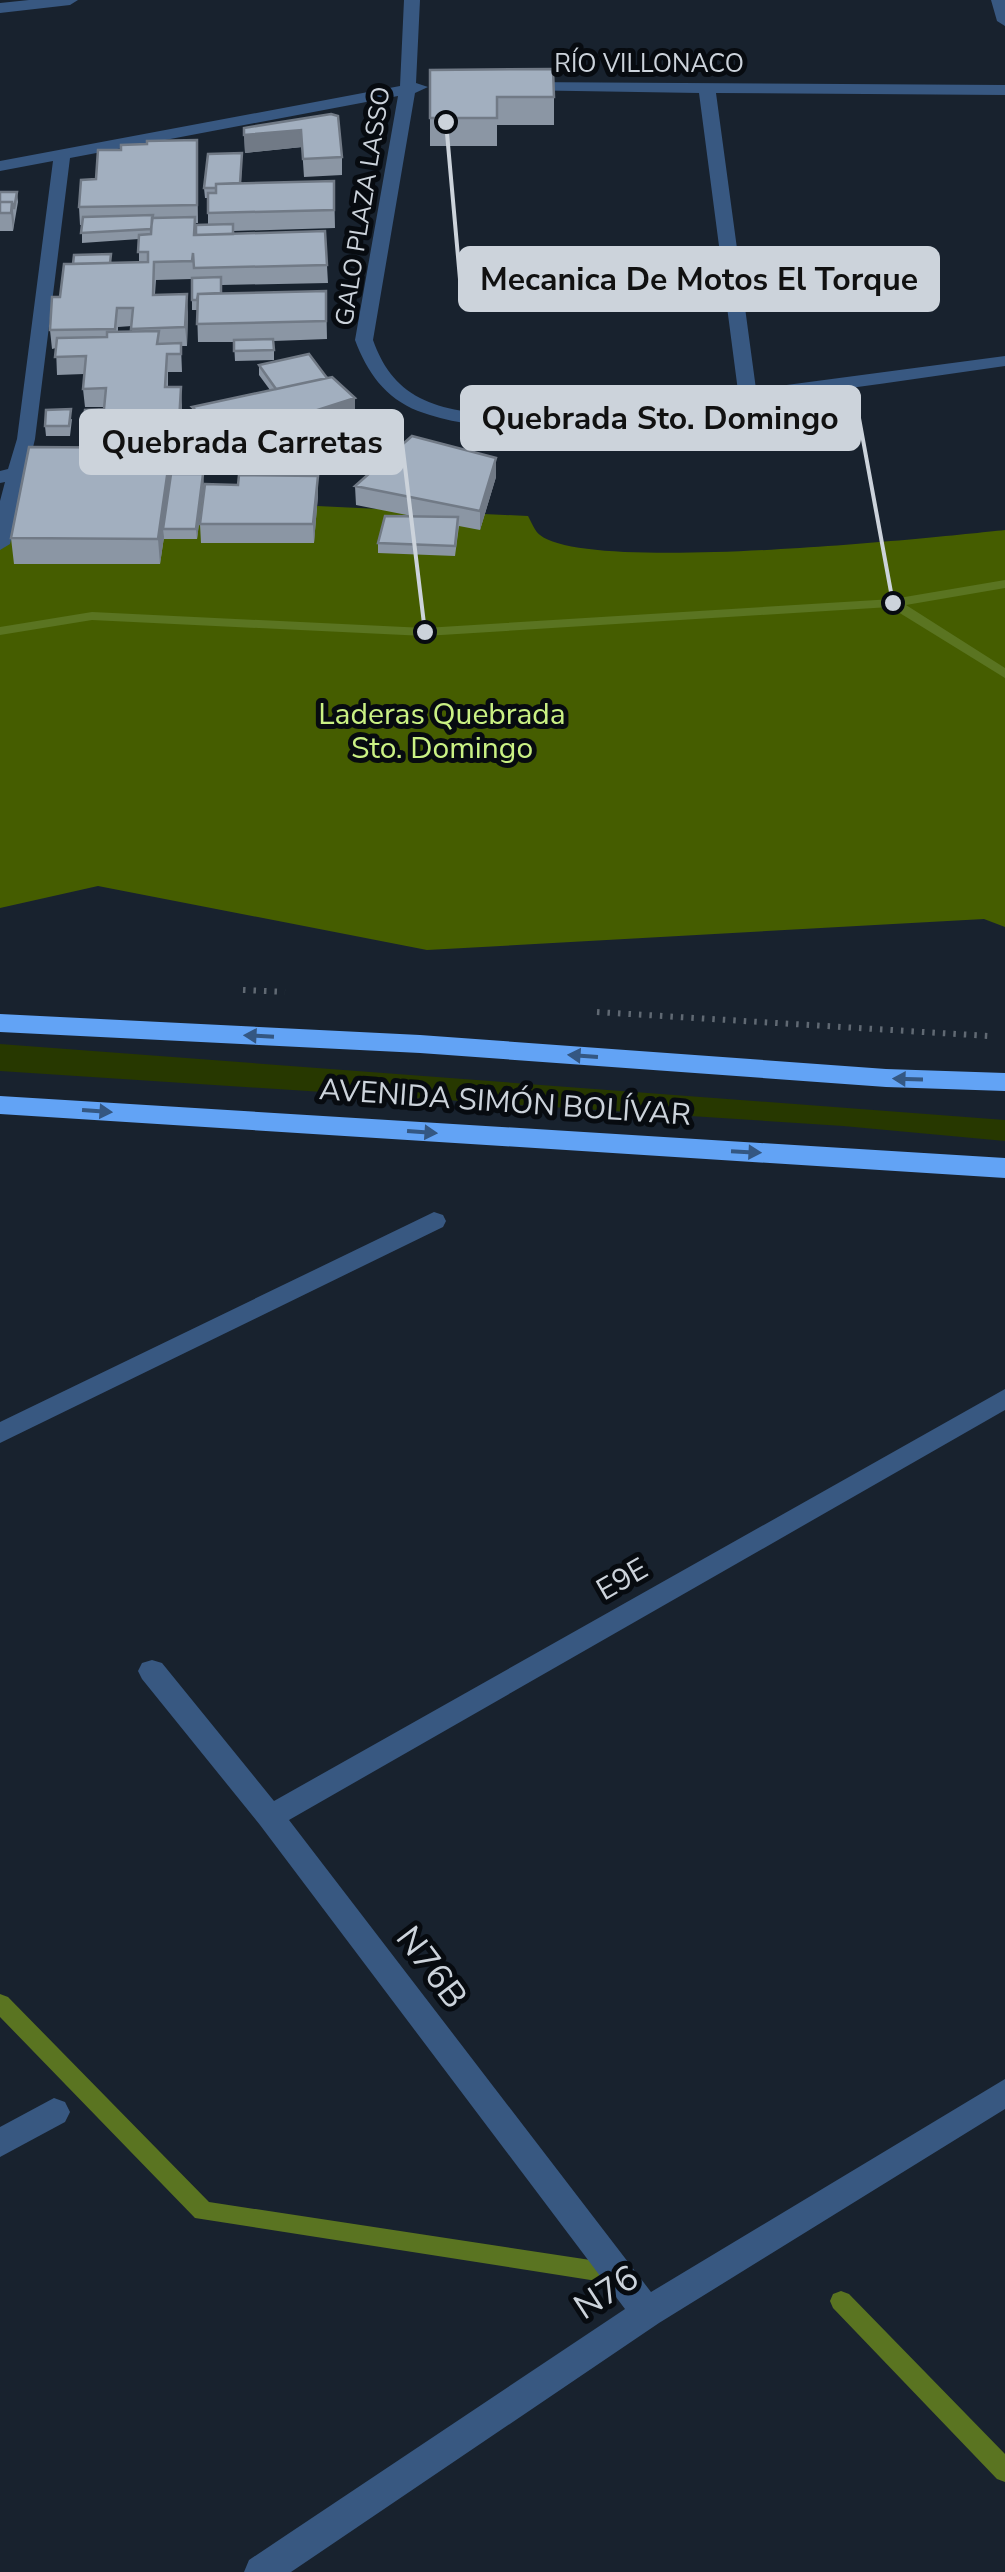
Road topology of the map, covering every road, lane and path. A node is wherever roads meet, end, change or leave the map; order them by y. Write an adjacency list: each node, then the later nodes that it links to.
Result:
1 (70, 0): 4 (street)
2 (412, 0): 6 (street, GALO PLAZA LASSO)
3 (1000, 0): 5 (street)
4 (11, 4)
5 (1005, 21)
6 (408, 86): 7 (street); 11 (street); 14 (street, GALO PLAZA LASSO)
7 (448, 87)
8 (508, 87): 9 (street, RÍO VILLONACO)
9 (707, 89): 10 (street, RÍO VILLONACO); 14 (street)
10 (1005, 90)
11 (62, 154): 12 (street); 15 (street)
12 (0, 166)
13 (1005, 361): 14 (street, GALO PLAZA LASSO)
14 (748, 397)
15 (8, 475): 16 (street)
16 (0, 544)
17 (0, 1022): 18 (highway, AVENIDA SIMÓN BOLÍVAR, one-way to 17)
18 (1005, 1082)
19 (0, 1106): 20 (highway, AVENIDA SIMÓN BOLÍVAR, one-way to 20)
20 (1005, 1168)
21 (434, 1220): 23 (street)
22 (1005, 1398): 25 (street, E9E)
23 (0, 1433)
24 (152, 1671): 25 (street, N76B)
25 (270, 1817): 29 (street, N76B)
26 (1005, 2093): 29 (street, N76)
27 (54, 2112): 28 (street)
28 (0, 2143)
29 (646, 2312): 30 (street, N76)
30 (261, 2572)

